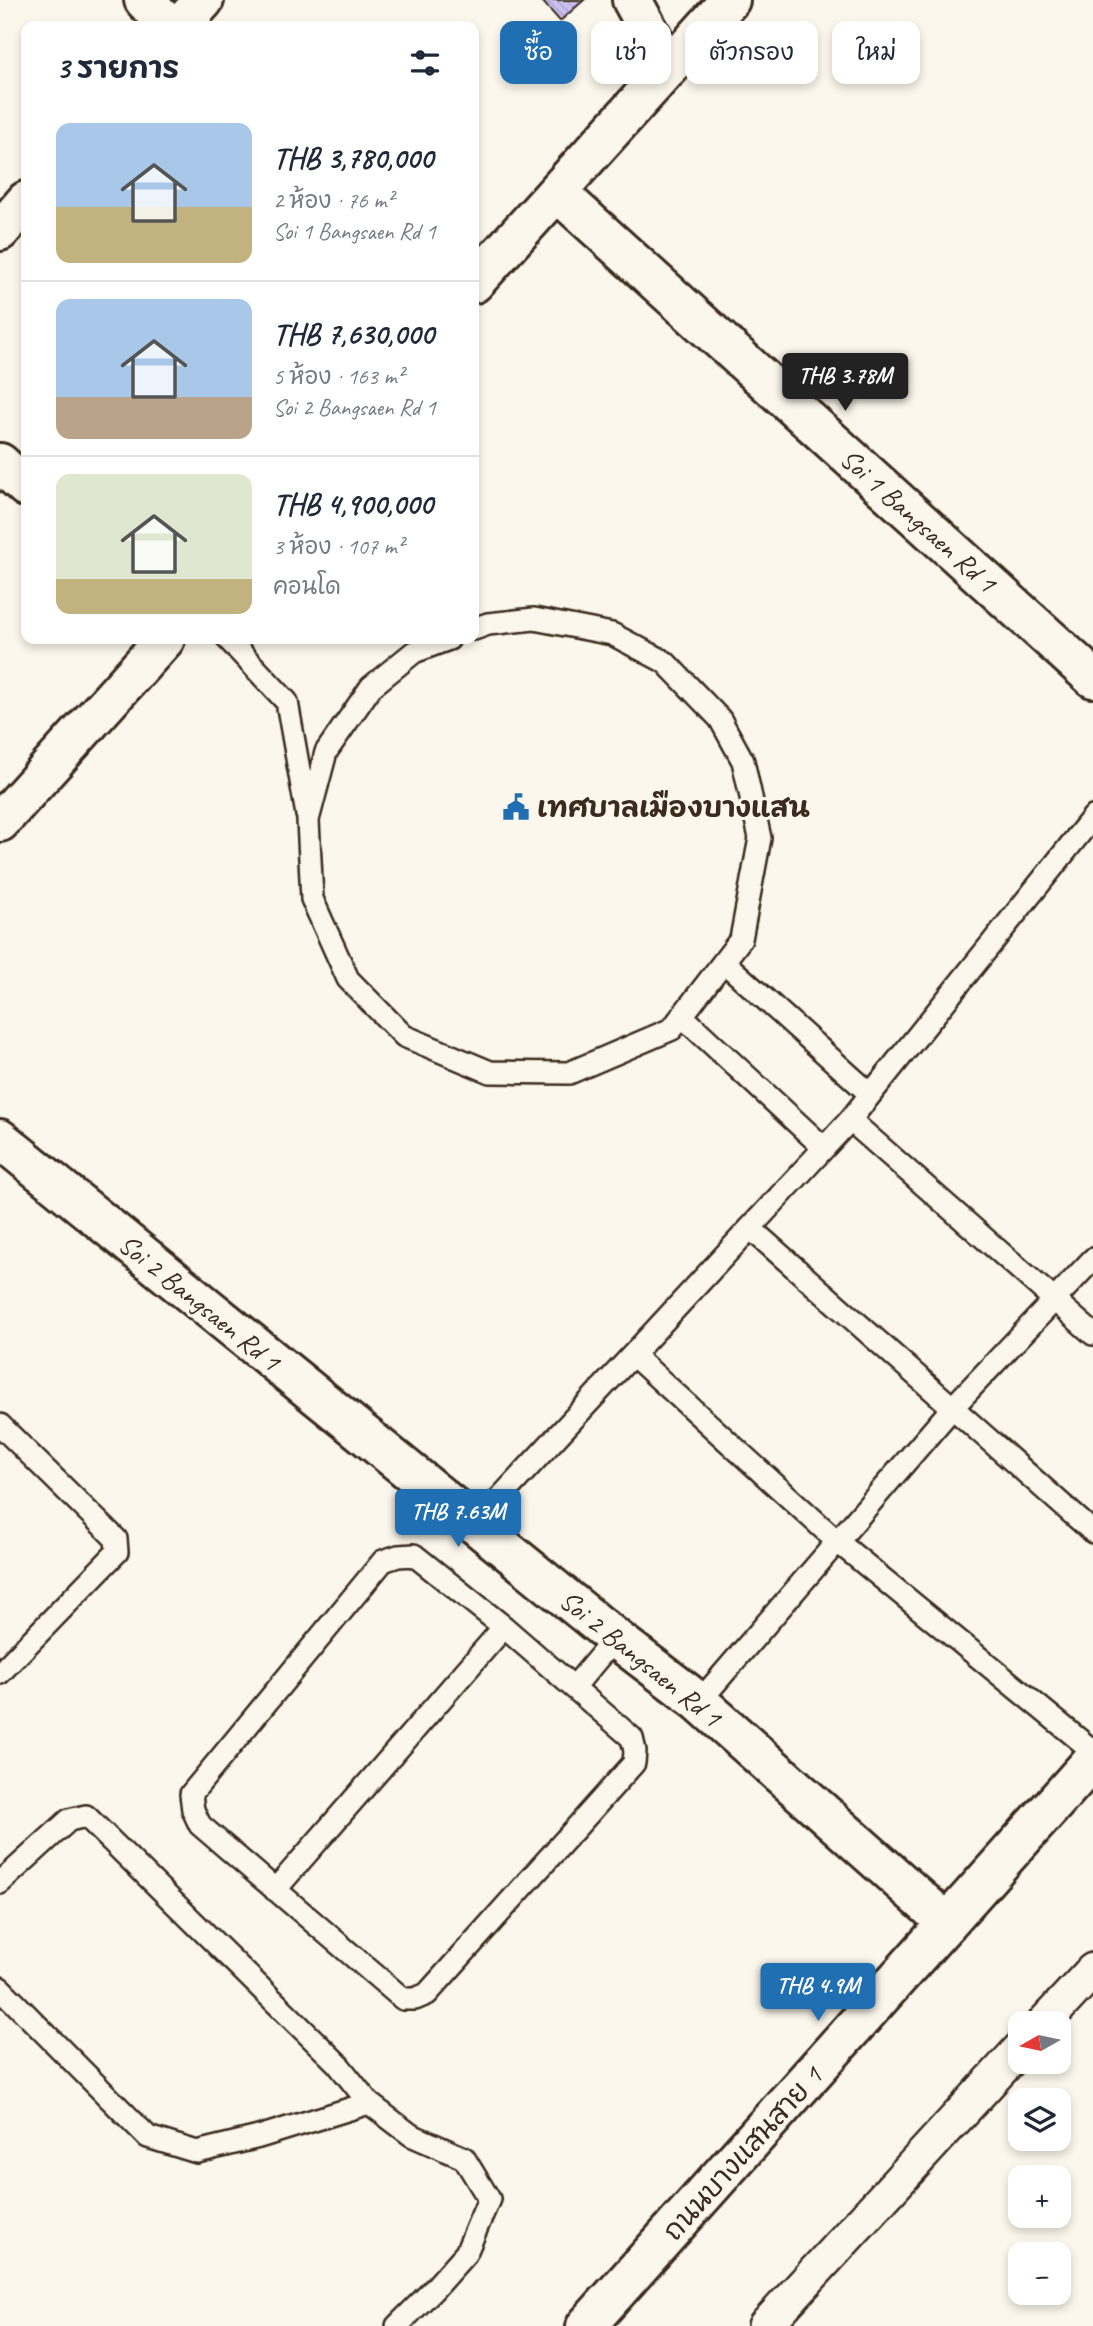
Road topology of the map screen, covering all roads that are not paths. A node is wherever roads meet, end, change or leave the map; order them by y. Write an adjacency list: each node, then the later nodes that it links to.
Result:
1 (144, 0): 4 (street)
2 (632, 0): 5 (street)
3 (730, 0): 6 (street)
4 (192, 18)
5 (643, 21)
6 (671, 65)
7 (654, 84): 8 (street)
8 (558, 192): 9 (street); 16 (street, Soi 1 Bangsaen Rd 1)
9 (479, 271)
10 (0, 463): 11 (street)
11 (21, 482)
12 (479, 624): 20 (lane)
13 (160, 644): 19 (street)
14 (233, 644): 18 (lane)
15 (436, 644): 18 (lane)
16 (1093, 678)
17 (1093, 817): 22 (lane)
18 (307, 820): 21 (lane)
19 (0, 822)
20 (724, 962): 21 (lane); 22 (lane)
21 (682, 1017): 25 (lane)
22 (870, 1094): 23 (lane)
23 (850, 1120): 25 (lane); 28 (lane)
24 (0, 1139): 33 (street, Soi 2 Bangsaen Rd 1)
25 (824, 1148): 26 (lane)
26 (750, 1228): 30 (lane); 31 (lane)
27 (1093, 1259): 28 (lane)
28 (1054, 1302): 29 (lane); 31 (lane)
29 (1093, 1334)
30 (633, 1355): 33 (lane); 35 (lane)
31 (953, 1407): 34 (lane); 35 (lane)
32 (0, 1425): 38 (lane)
33 (475, 1525): 37 (street, Soi 2 Bangsaen Rd 1)
34 (1093, 1532)
35 (838, 1542): 40 (lane); 41 (lane)
36 (504, 1627): 39 (lane); 44 (lane); 44 (lane)
37 (615, 1638): 39 (lane); 40 (street, Soi 2 Bangsaen Rd 1)
38 (0, 1673)
39 (573, 1687): 44 (lane)
40 (698, 1702): 45 (street, Soi 2 Bangsaen Rd 1)
41 (1093, 1751)
42 (1093, 1760): 45 (street, ถนนบางแสนสาย 1)
43 (0, 1883): 50 (lane)
44 (275, 1889)
45 (947, 1923): 52 (street, ถนนบางแสนสาย 1)
46 (1093, 1970): 48 (street)
47 (0, 1988): 50 (lane)
48 (1055, 2011)
49 (1008, 2062): 53 (street)
50 (369, 2103): 51 (lane)
51 (397, 2326)
52 (586, 2326)
53 (765, 2326)

